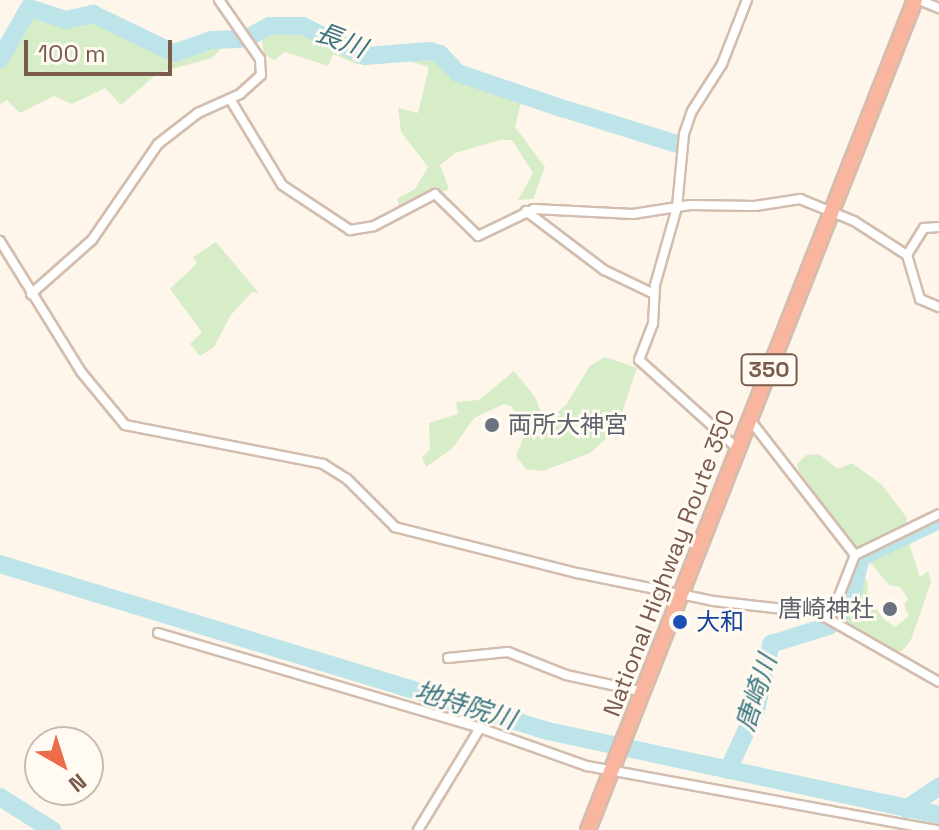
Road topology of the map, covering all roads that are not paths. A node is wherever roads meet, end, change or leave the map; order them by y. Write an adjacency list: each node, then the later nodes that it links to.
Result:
1 (219, 0): 5 (street)
2 (747, 0): 6 (street)
3 (917, 0): 4 (street); 7 (highway, National Highway Route 350 / 350)
4 (939, 8)
5 (230, 99): 8 (street); 12 (street)
6 (677, 207): 7 (street); 8 (street); 13 (street)
7 (831, 210): 11 (street); 15 (highway, National Highway Route 350 / 350)
8 (526, 211): 13 (street)
9 (939, 227): 11 (street)
10 (0, 241): 12 (street)
11 (907, 255): 14 (street)
12 (31, 294): 19 (street)
13 (654, 294): 16 (street)
14 (939, 307)
15 (749, 419): 16 (highway, National Highway Route 350 / 350); 18 (street)
16 (738, 449): 19 (highway, National Highway Route 350 / 350)
17 (939, 514): 18 (street)
18 (855, 555): 20 (street)
19 (681, 593): 20 (street); 24 (highway, National Highway Route 350 / 350)
20 (818, 613): 23 (street)
21 (158, 633): 25 (street)
22 (448, 658): 24 (street)
23 (939, 682)
24 (643, 692): 26 (highway, National Highway Route 350 / 350)
25 (480, 728): 26 (street); 27 (street)
26 (613, 769): 28 (highway, National Highway Route 350 / 350); 29 (street)
27 (418, 830)
28 (588, 830)
29 (937, 830)

